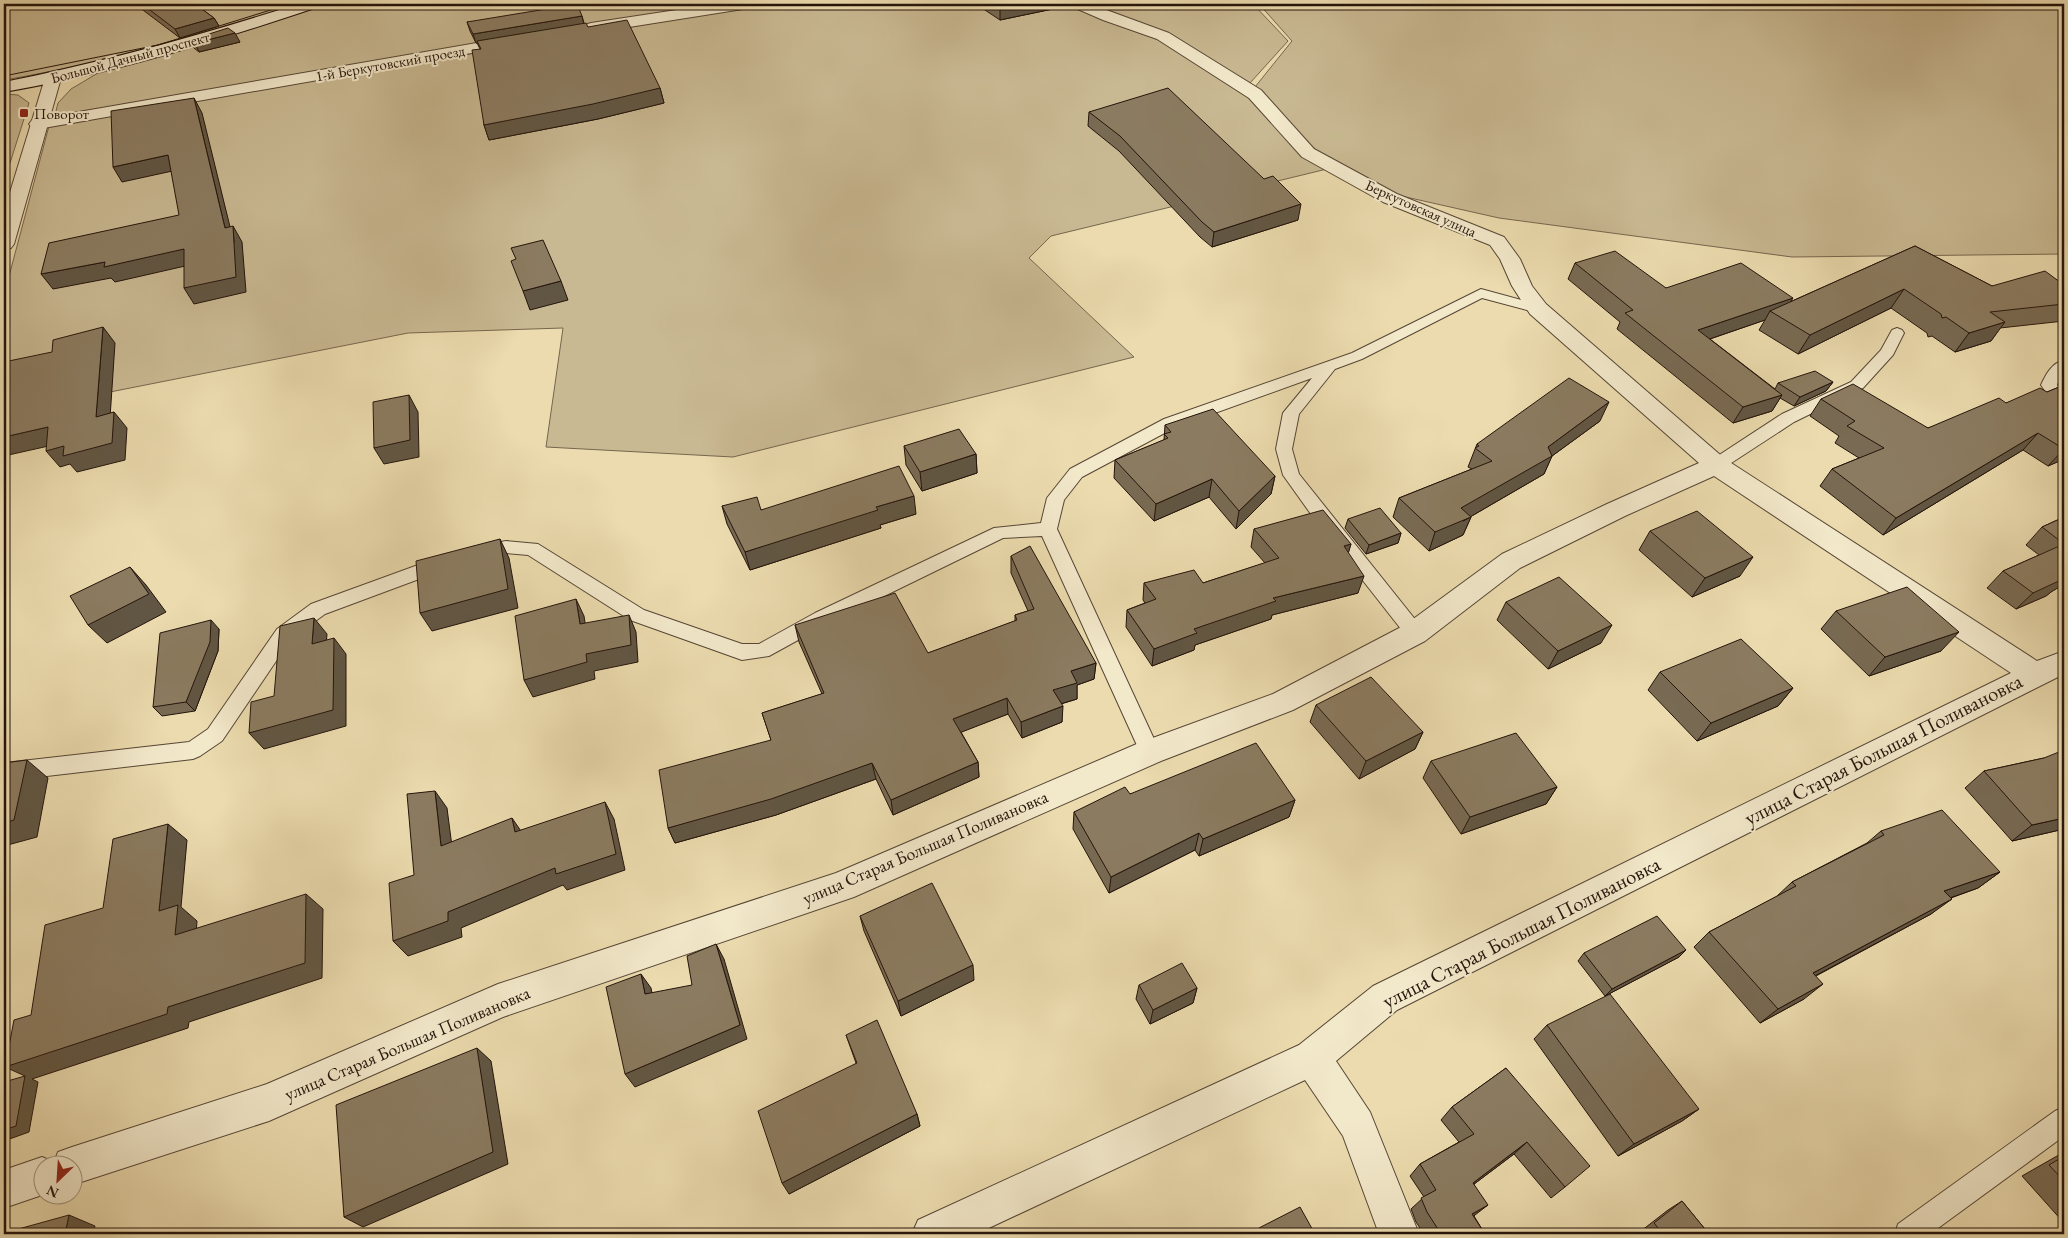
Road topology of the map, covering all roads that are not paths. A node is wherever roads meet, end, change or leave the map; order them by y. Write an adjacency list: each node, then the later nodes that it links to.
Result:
1 (313, 4): 6 (street, Большой Дачный проспект)
2 (743, 4): 4 (street)
3 (1078, 4): 10 (street, Беркутовская улица)
4 (573, 32)
5 (534, 38): 8 (street, 1-й Беркутовский проезд)
6 (53, 78): 7 (street, Большой Дачный проспект); 8 (street)
7 (4, 87)
8 (38, 124): 9 (street)
9 (4, 244)
10 (1522, 286): 11 (street, улица Старая Большая Поливановка)
11 (1538, 309): 14 (lane); 16 (street, улица Старая Большая Поливановка)
12 (1897, 333): 16 (lane)
13 (2064, 365): 15 (lane)
14 (1330, 366): 17 (lane); 18 (lane)
15 (2064, 405)
16 (1716, 465): 18 (street, улица Старая Большая Поливановка); 19 (street, улица Старая Большая Поливановка)
17 (1048, 529): 20 (lane); 21 (lane)
18 (1415, 632): 20 (street, улица Старая Большая Поливановка)
19 (2049, 668): 22 (street, улица Старая Большая Поливановка)
20 (1150, 752): 24 (street, улица Старая Большая Поливановка)
21 (4, 772)
22 (1312, 1058): 27 (street, улица Старая Большая Поливановка); 28 (street)
23 (2064, 1120): 29 (lane)
24 (82, 1163)
25 (32, 1179): 26 (street)
26 (4, 1189)
27 (932, 1234)
28 (1398, 1234)
29 (1908, 1234)

